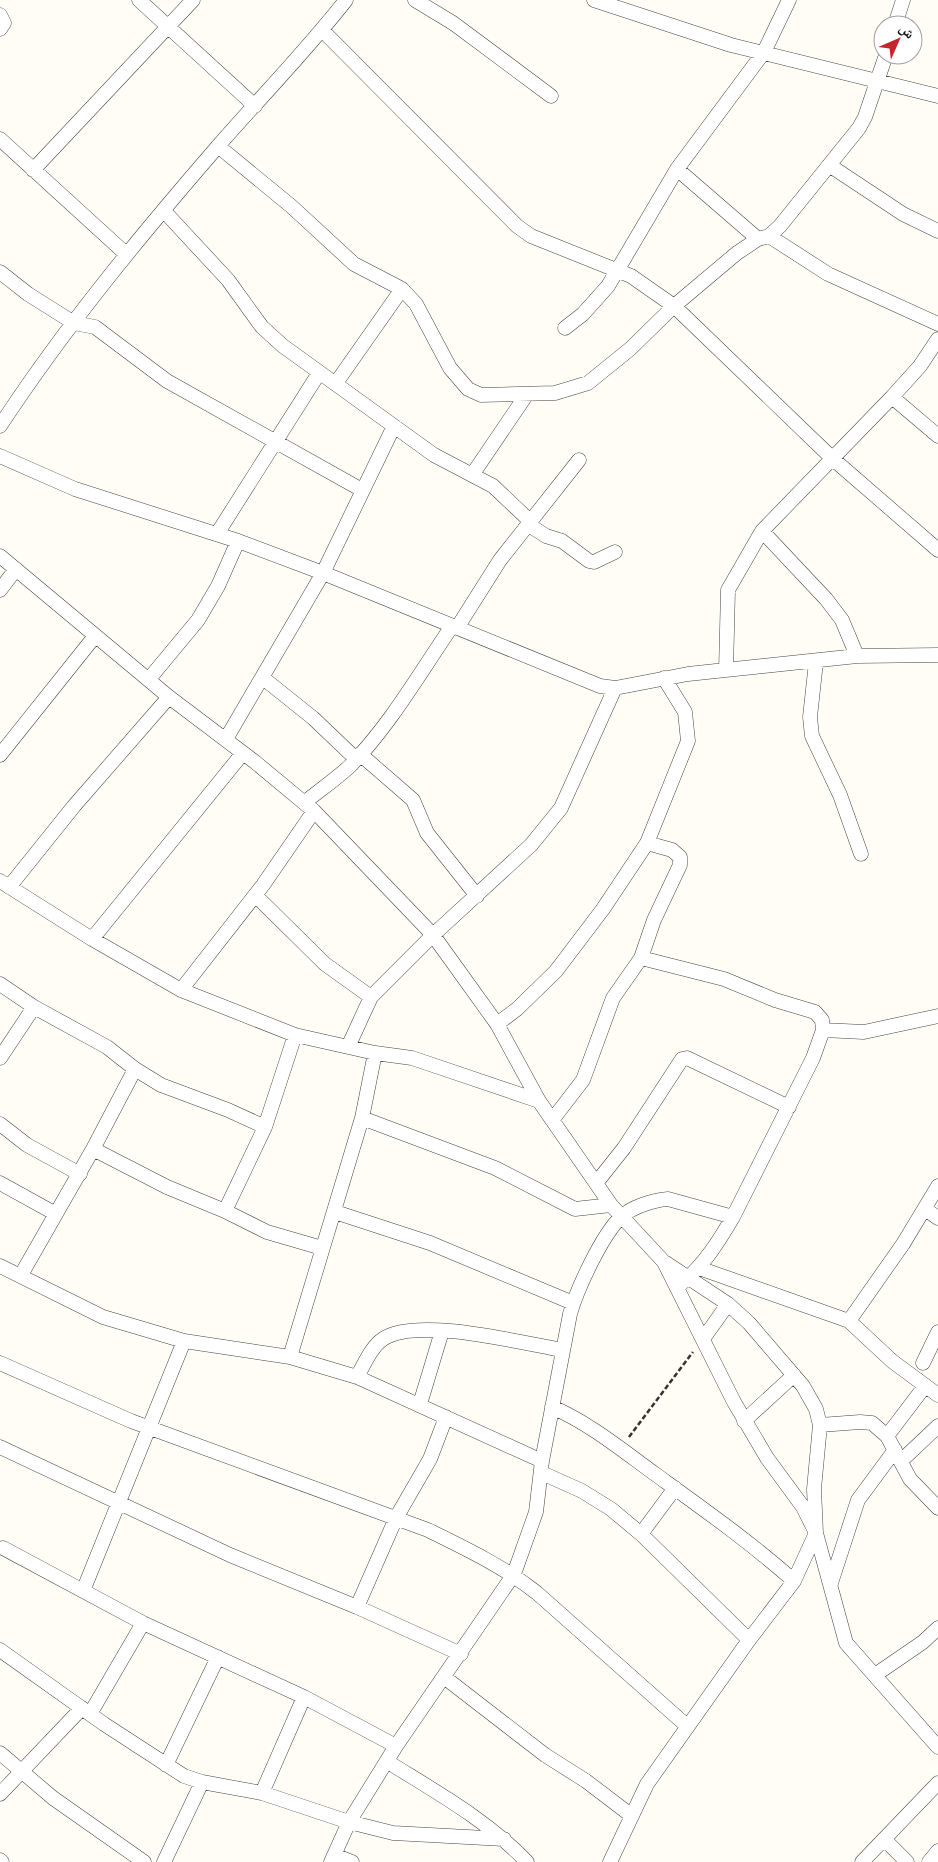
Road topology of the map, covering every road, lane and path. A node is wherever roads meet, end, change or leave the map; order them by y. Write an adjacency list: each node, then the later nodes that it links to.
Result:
1 (139, 0): 10 (street)
2 (193, 0): 10 (street)
3 (346, 0): 12 (street)
4 (415, 0): 16 (street)
5 (594, 0): 13 (street)
6 (789, 0): 13 (street)
7 (903, 0): 9 (street)
8 (0, 15): 11 (street)
9 (899, 15)
10 (169, 28): 18 (street); 23 (street)
11 (0, 29)
12 (322, 30): 18 (street); 28 (street)
13 (764, 52): 15 (street); 22 (street)
14 (883, 65): 15 (street)
15 (878, 82): 17 (street); 21 (street)
16 (551, 96)
17 (938, 96)
18 (254, 106): 20 (street)
19 (0, 140): 23 (street)
20 (218, 146): 24 (street); 30 (street)
21 (829, 165): 25 (street); 26 (street)
22 (677, 169): 26 (street); 28 (street)
23 (33, 170): 27 (street)
24 (164, 211): 27 (street); 36 (street)
25 (938, 231)
26 (763, 238): 31 (street); 33 (street)
27 (126, 254): 32 (street)
28 (617, 271): 31 (street); 34 (street)
29 (0, 272): 32 (street)
30 (402, 290): 37 (street); 38 (street)
31 (674, 306): 38 (street); 45 (street)
32 (74, 323): 40 (street); 43 (street)
33 (938, 324)
34 (565, 328)
35 (938, 339): 39 (street)
36 (319, 373): 37 (street); 43 (street)
37 (336, 383): 41 (street)
38 (527, 394): 47 (street)
39 (892, 397): 42 (street); 45 (street)
40 (2, 418)
41 (394, 426): 47 (street); 48 (street)
42 (938, 436)
43 (274, 440): 48 (street); 51 (street)
44 (0, 456): 51 (street)
45 (833, 459): 50 (street); 53 (street)
46 (579, 460): 49 (street)
47 (472, 474): 49 (street)
48 (362, 490): 57 (street)
49 (530, 523): 54 (street); 59 (street)
50 (762, 531): 62 (street); 64 (street)
51 (217, 534): 52 (street)
52 (238, 541): 57 (street); 67 (street)
53 (938, 550)
54 (615, 552)
55 (0, 556): 56 (street)
56 (16, 569): 58 (street); 60 (street)
57 (323, 573): 59 (street); 65 (street)
58 (0, 590)
59 (454, 627): 68 (street); 73 (street)
60 (95, 636): 67 (street); 72 (street)
61 (938, 655): 62 (street)
62 (857, 656): 63 (street)
63 (816, 662): 64 (street); 76 (street)
64 (726, 670): 66 (street)
65 (263, 678): 70 (street); 73 (street)
66 (664, 678): 68 (street); 75 (street)
67 (149, 679): 69 (street)
68 (615, 688): 79 (street)
69 (169, 697): 70 (street); 77 (street)
70 (226, 740): 71 (street)
71 (244, 753): 74 (street); 81 (street)
72 (0, 755)
73 (358, 757): 74 (street); 79 (street)
74 (310, 807): 78 (street); 80 (street)
75 (647, 843): 82 (street); 88 (street)
76 (861, 854)
77 (4, 884): 81 (street)
78 (255, 895): 84 (street); 85 (street)
79 (477, 896): 80 (street)
80 (433, 935): 85 (street); 88 (street)
81 (92, 939): 84 (street)
82 (641, 958): 89 (street); 98 (street)
83 (0, 984): 86 (street)
84 (181, 990): 90 (street)
85 (371, 997): 91 (street)
86 (34, 1007): 93 (street); 94 (street)
87 (938, 1016): 89 (street)
88 (497, 1024): 95 (street)
89 (823, 1030): 96 (street)
90 (295, 1035): 91 (street); 100 (street)
91 (348, 1047): 92 (street)
92 (375, 1053): 95 (street); 97 (street)
93 (0, 1058)
94 (134, 1068): 100 (street); 101 (street)
95 (539, 1101): 98 (street)
96 (789, 1107): 103 (street); 112 (street)
97 (362, 1118): 106 (street); 109 (street)
98 (553, 1119): 103 (street)
99 (0, 1124): 102 (street)
100 (265, 1127): 108 (street)
101 (93, 1149): 102 (street); 108 (street)
102 (80, 1174): 110 (street)
103 (597, 1182): 106 (street)
104 (0, 1183): 110 (street)
105 (938, 1186): 107 (street)
106 (611, 1205): 111 (street)
107 (925, 1209): 113 (street); 121 (street)
108 (225, 1211): 114 (street)
109 (335, 1212): 114 (street); 119 (street)
110 (56, 1214): 117 (street)
111 (621, 1217): 112 (street); 118 (street); 119 (street)
112 (733, 1217): 116 (street)
113 (938, 1218)
114 (322, 1248): 127 (street)
115 (0, 1266): 117 (street)
116 (699, 1268): 118 (street); 121 (street)
117 (21, 1275): 125 (street)
118 (683, 1283): 120 (street); 124 (street)
119 (573, 1303): 126 (street)
120 (728, 1304): 124 (street); 130 (street)
121 (849, 1321): 132 (street)
122 (442, 1331): 126 (street); 131 (street); 134 (street)
123 (938, 1332): 129 (street)
124 (703, 1339): 137 (street); 143 (path)
125 (184, 1341): 127 (street); 140 (street)
126 (562, 1350): 135 (street)
127 (290, 1357): 131 (street)
128 (0, 1363): 140 (street)
129 (923, 1363)
130 (794, 1375): 137 (street); 138 (street)
131 (357, 1377): 134 (street)
132 (925, 1386): 133 (street); 141 (street)
133 (938, 1395)
134 (420, 1404): 136 (street)
135 (552, 1407): 143 (street); 145 (street)
136 (446, 1417): 145 (street); 149 (street)
137 (744, 1420): 150 (street)
138 (820, 1425): 141 (street); 150 (street)
139 (938, 1426): 144 (street)
140 (149, 1428): 147 (street); 149 (street)
141 (887, 1436): 144 (street)
142 (0, 1447): 147 (street)
143 (620, 1449): 146 (street)
144 (898, 1456): 148 (street); 155 (street)
145 (542, 1467): 151 (street); 153 (street)
146 (675, 1488): 151 (street); 154 (street)
147 (118, 1502): 156 (street); 157 (street)
148 (938, 1508)
149 (396, 1518): 153 (street); 157 (street)
150 (816, 1533): 154 (street); 155 (street)
151 (641, 1534): 160 (street)
152 (2, 1548): 156 (street)
153 (514, 1574): 162 (street); 168 (street)
154 (794, 1581): 160 (street)
155 (831, 1583): 164 (street)
156 (83, 1591): 158 (street)
157 (357, 1607): 162 (street)
158 (143, 1623): 163 (street); 167 (street)
159 (938, 1628): 164 (street)
160 (749, 1640): 168 (street)
161 (0, 1650): 167 (street)
162 (461, 1654): 165 (street)
163 (218, 1657): 166 (street); 173 (street)
164 (875, 1675): 170 (street)
165 (444, 1677): 169 (street); 179 (street)
166 (304, 1696): 169 (street); 177 (street)
167 (86, 1711): 173 (street); 174 (street)
168 (687, 1726): 179 (street)
169 (396, 1746): 172 (street)
170 (938, 1747)
171 (0, 1753): 174 (street)
172 (388, 1762): 180 (street); 181 (street)
173 (166, 1765): 175 (street)
174 (21, 1772): 178 (street); 186 (street)
175 (202, 1782): 177 (street); 187 (street)
176 (938, 1784): 182 (street)
177 (262, 1793): 180 (street)
178 (0, 1794)
179 (632, 1816): 185 (street)
180 (349, 1822): 181 (street); 184 (street)
181 (504, 1839): 189 (street)
182 (884, 1839): 190 (street); 191 (street)
183 (938, 1851): 192 (street)
184 (332, 1859): 188 (street)
185 (614, 1860)
186 (144, 1862)
187 (164, 1862)
188 (352, 1862)
189 (527, 1862)
190 (862, 1862)
191 (907, 1862)
192 (929, 1862)

